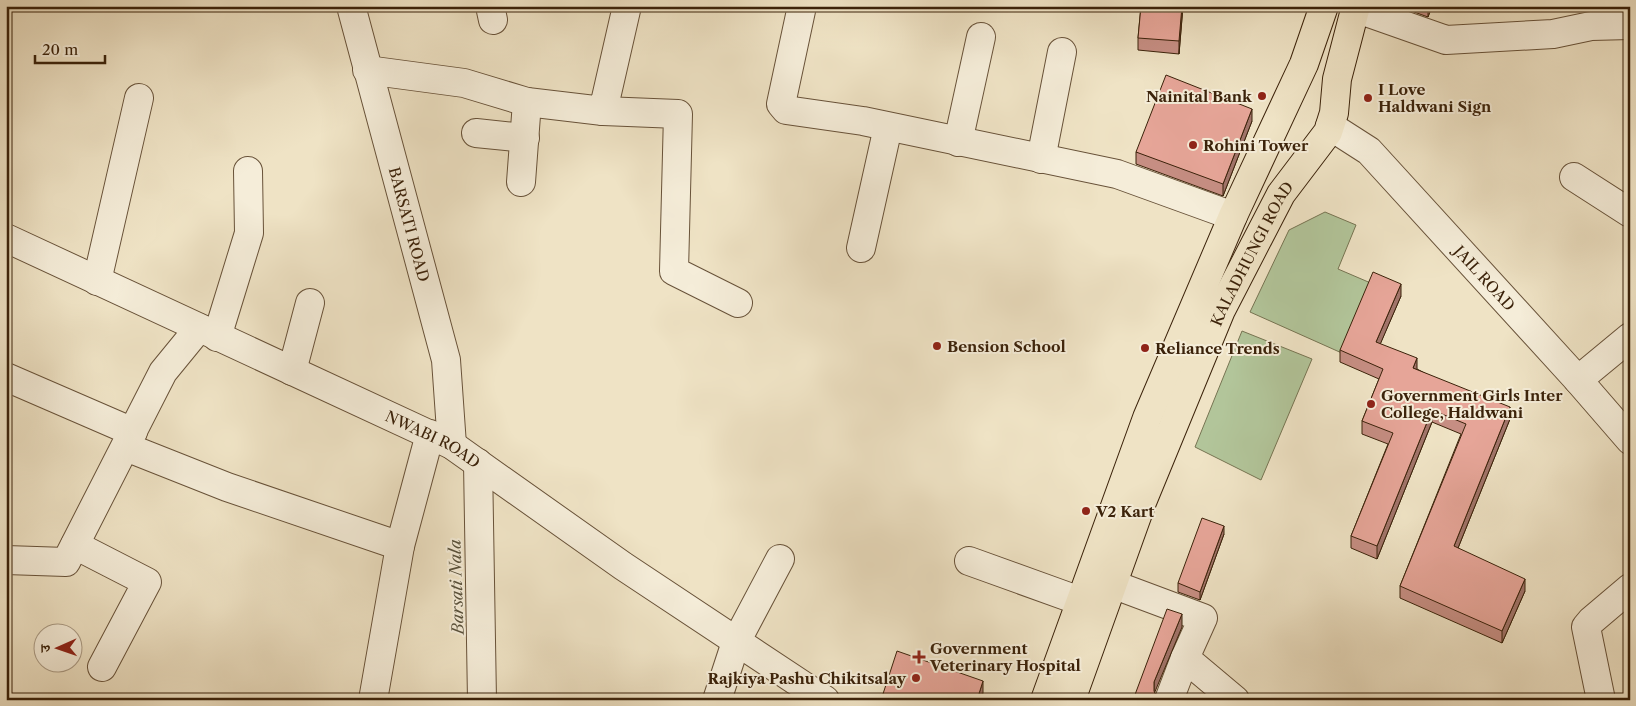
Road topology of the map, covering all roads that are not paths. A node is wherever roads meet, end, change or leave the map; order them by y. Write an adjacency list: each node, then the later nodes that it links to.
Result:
1 (351, 6): 10 (street, BARSATI ROAD)
2 (627, 6): 14 (street)
3 (802, 6): 16 (street)
4 (1324, 6): 9 (main road, KALADHUNGI ROAD)
5 (1355, 7): 6 (street); 11 (main road, KALADHUNGI ROAD)
6 (1630, 25)
7 (981, 37): 20 (street)
8 (1062, 52): 22 (street)
9 (1304, 64): 11 (main road); 18 (main road, KALADHUNGI ROAD)
10 (367, 70): 13 (street); 38 (street, BARSATI ROAD)
11 (1337, 79): 15 (main road, KALADHUNGI ROAD)
12 (139, 98): 30 (street)
13 (527, 102): 14 (street); 19 (street)
14 (604, 112): 32 (street)
15 (1330, 126): 21 (main road, KALADHUNGI ROAD); 37 (street, JAIL ROAD)
16 (888, 127): 20 (street); 29 (street)
17 (476, 133): 19 (street)
18 (1271, 134): 21 (main road); 27 (main road, KALADHUNGI ROAD)
19 (525, 138): 25 (street)
20 (958, 142): 22 (street)
21 (1312, 154): 47 (main road, KALADHUNGI ROAD)
22 (1041, 159): 27 (street)
23 (248, 171): 33 (street)
24 (1574, 177): 26 (street)
25 (521, 182)
26 (1630, 213)
27 (1233, 216): 49 (main road, KALADHUNGI ROAD)
28 (6, 238): 30 (street, NWABI ROAD)
29 (861, 248)
30 (97, 281): 33 (street, NWABI ROAD)
31 (310, 303): 35 (street)
32 (738, 303)
33 (208, 333): 35 (street, NWABI ROAD); 39 (street)
34 (1630, 337): 37 (street)
35 (292, 371): 38 (street, NWABI ROAD)
36 (6, 378): 39 (street)
37 (1578, 380): 40 (street, JAIL ROAD)
38 (441, 439): 41 (street, NWABI ROAD); 43 (street, BARSATI ROAD)
39 (129, 440): 42 (street); 43 (street)
40 (1630, 440)
41 (478, 463): 50 (street, NWABI ROAD); 54 (street)
42 (75, 545): 45 (street); 52 (street)
43 (400, 546): 53 (street, BARSATI ROAD)
44 (780, 559): 50 (street)
45 (6, 560)
46 (969, 561): 49 (street)
47 (1112, 584): 51 (street); 58 (main road, KALADHUNGI ROAD)
48 (1630, 588): 61 (street)
49 (1080, 601): 57 (main road, KALADHUNGI ROAD)
50 (736, 642): 55 (street); 56 (street, NWABI ROAD)
51 (1185, 658): 59 (street); 60 (street)
52 (102, 667)
53 (373, 700)
54 (482, 700)
55 (717, 700)
56 (825, 700)
57 (1045, 700)
58 (1071, 700)
59 (1169, 700)
60 (1235, 700)
61 (1601, 700)

